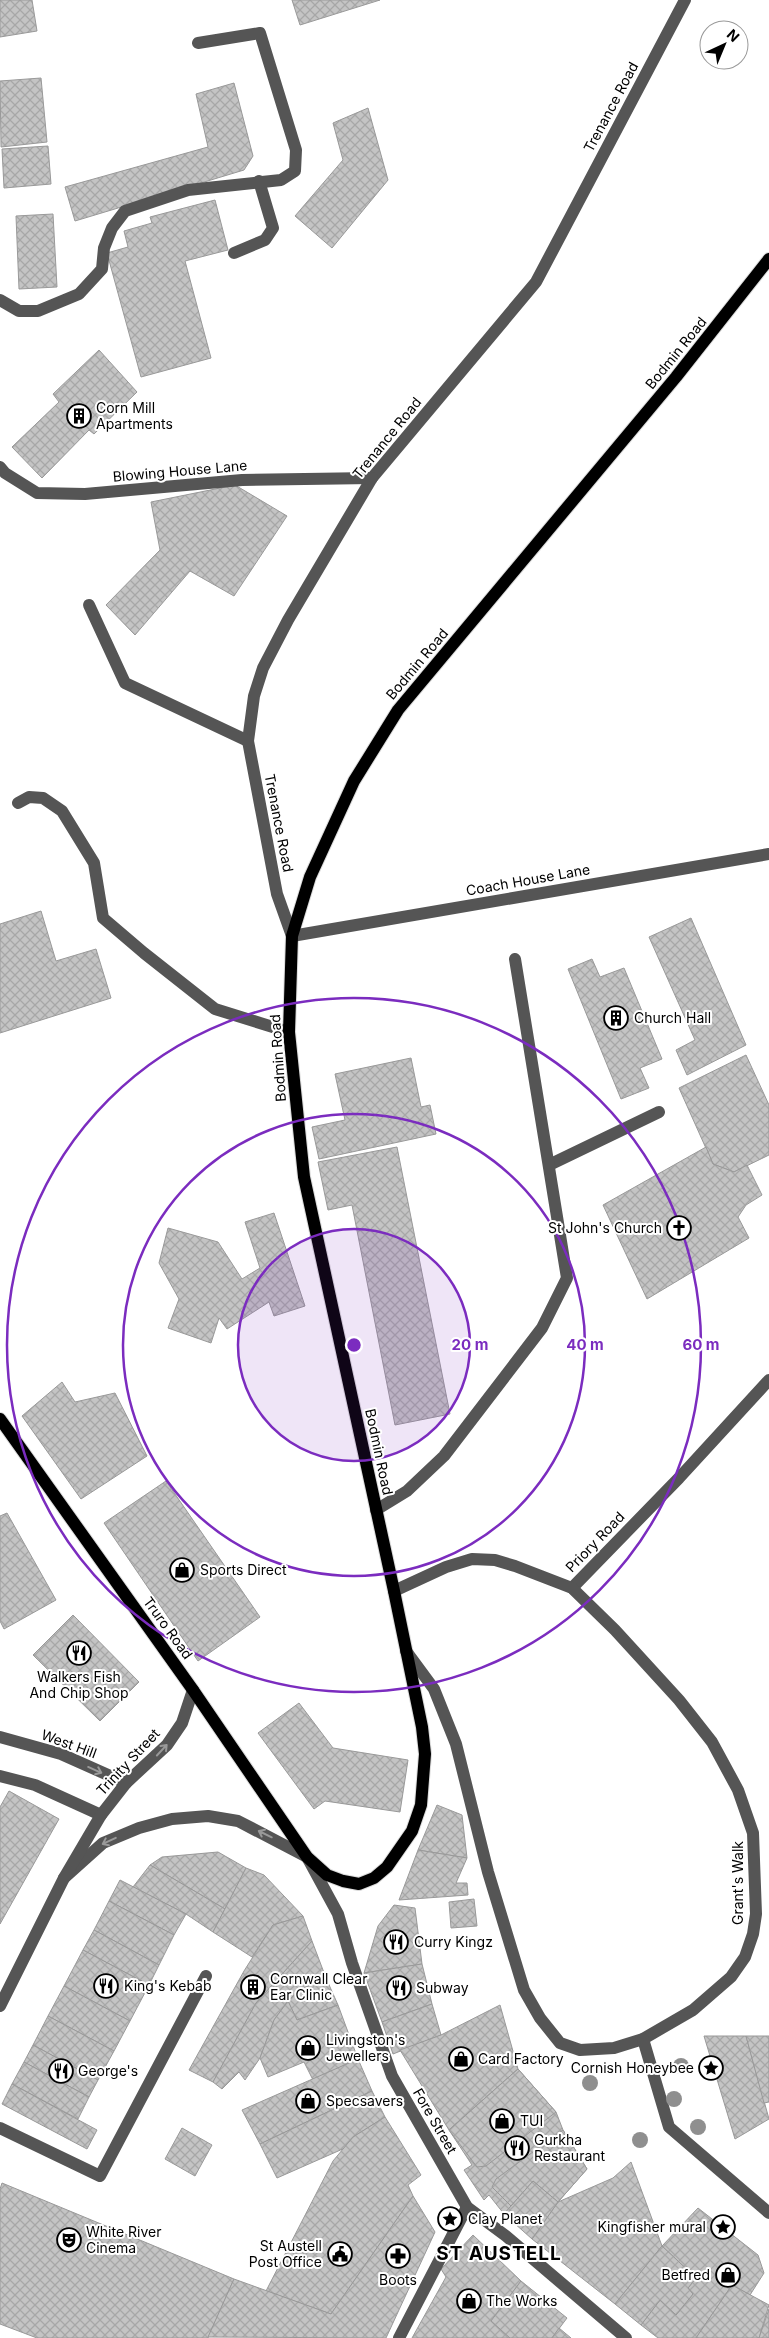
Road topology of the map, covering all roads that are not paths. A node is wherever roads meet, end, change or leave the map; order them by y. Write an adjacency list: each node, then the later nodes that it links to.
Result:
1 (686, 1): 8 (street, Trenance Road)
2 (198, 43): 3 (street)
3 (259, 181): 4 (street); 6 (street)
4 (234, 253)
5 (769, 259): 13 (main road, Bodmin Road)
6 (0, 300)
7 (0, 467): 8 (street, Blowing House Lane)
8 (372, 478): 10 (street, Trenance Road)
9 (89, 604): 10 (street)
10 (248, 741): 13 (street, Trenance Road)
11 (18, 804): 15 (street)
12 (769, 854): 13 (street, Coach House Lane)
13 (292, 936): 15 (main road, Bodmin Road)
14 (515, 959): 17 (street)
15 (289, 1032): 20 (main road, Bodmin Road)
16 (659, 1112): 17 (street)
17 (549, 1165): 20 (street)
18 (769, 1380): 21 (street, Priory Road)
19 (0, 1419): 24 (main road, Truro Road)
20 (376, 1510): 22 (main road, Bodmin Road)
21 (572, 1588): 22 (street, Priory Road); 33 (street, Grant's Walk)
22 (394, 1591): 23 (main road, Bodmin Road)
23 (406, 1651): 29 (main road, Bodmin Road); 33 (street, Grant's Walk)
24 (193, 1690): 27 (street, Trinity Street, one-way to 24); 29 (main road, Truro Road)
25 (0, 1737): 27 (street, West Hill, one-way to 27)
26 (0, 1776): 28 (street)
27 (126, 1783): 28 (street, Trinity Street)
28 (100, 1815): 30 (street, Trinity Street)
29 (307, 1857): 30 (street, Trinity Street, one-way to 30); 35 (street, Fore Street)
30 (64, 1878): 32 (street, Trinity Street)
31 (206, 1976): 34 (street)
32 (0, 2006)
33 (643, 2039): 36 (street)
34 (0, 2128)
35 (467, 2207): 37 (street); 38 (street, Fore Street)
36 (769, 2213)
37 (400, 2338)
38 (626, 2338)

